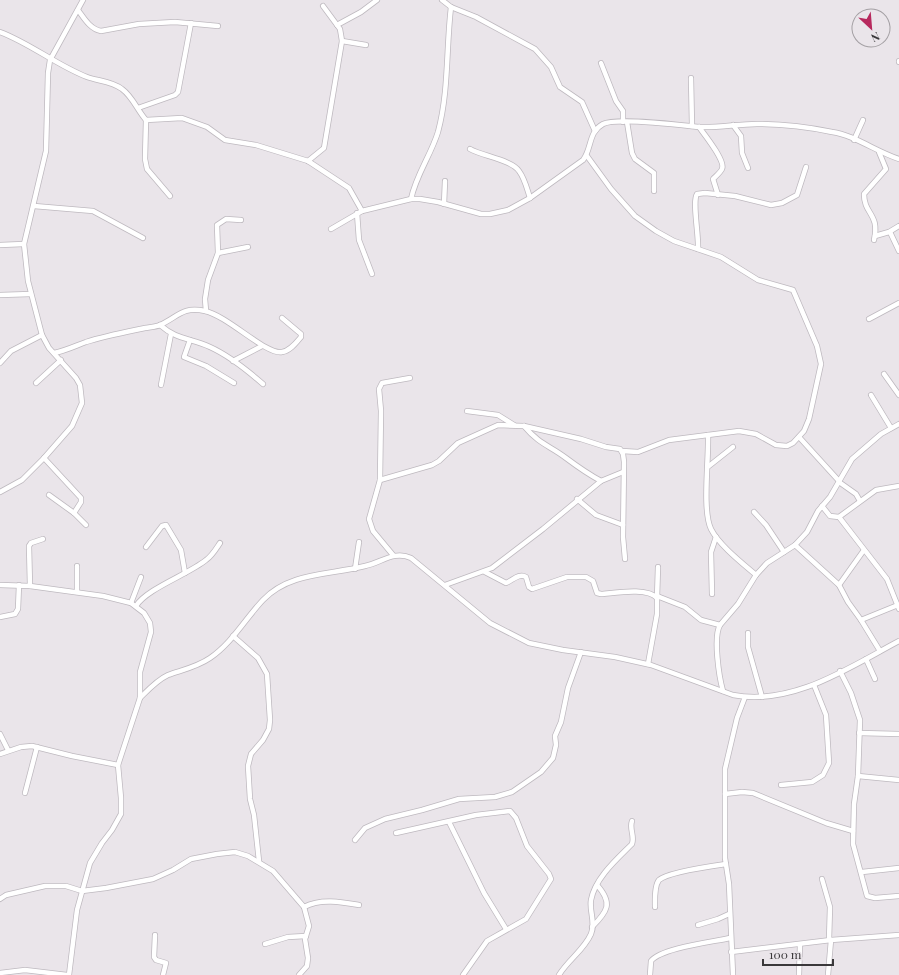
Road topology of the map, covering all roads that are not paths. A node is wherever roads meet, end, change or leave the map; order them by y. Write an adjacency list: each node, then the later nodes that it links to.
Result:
1 (83, 0): 6 (street)
2 (377, 0): 8 (street)
3 (442, 0): 5 (street)
4 (323, 6): 8 (street)
5 (451, 7): 23 (street); 37 (street)
6 (78, 10): 7 (street); 13 (street)
7 (192, 22): 9 (street); 16 (street)
8 (338, 25): 11 (street)
9 (218, 26)
10 (0, 32): 13 (street)
11 (342, 41): 12 (street); 29 (street)
12 (366, 45)
13 (50, 60): 16 (street); 39 (street)
14 (600, 63): 19 (street)
15 (691, 78): 21 (street)
16 (138, 108): 17 (street)
17 (146, 120): 29 (street); 35 (street)
18 (863, 120): 24 (street)
19 (625, 122): 21 (street); 23 (street); 33 (street)
20 (733, 125): 22 (street); 24 (street); 31 (street)
21 (692, 126): 22 (street)
22 (699, 126): 34 (street)
23 (595, 131): 27 (street)
24 (854, 140): 26 (street)
25 (470, 150): 36 (street)
26 (879, 152): 28 (street); 44 (street)
27 (587, 156): 36 (street); 49 (street)
28 (899, 159)
29 (308, 161): 40 (street)
30 (806, 167): 34 (street)
31 (748, 168)
32 (445, 181): 38 (street)
33 (654, 191)
34 (718, 195): 49 (street)
35 (170, 196)
36 (530, 198): 38 (street)
37 (411, 200): 38 (street); 40 (street)
38 (444, 204)
39 (34, 206): 45 (street); 46 (street)
40 (359, 212): 43 (street); 52 (street)
41 (241, 220): 51 (street)
42 (899, 226): 44 (street)
43 (331, 229)
44 (890, 232): 50 (street)
45 (143, 238)
46 (24, 244): 47 (street); 53 (street)
47 (0, 245)
48 (248, 247): 51 (street)
49 (698, 248): 82 (street)
50 (899, 251)
51 (218, 253): 56 (street)
52 (372, 274)
53 (31, 294): 54 (street); 61 (street)
54 (0, 295)
55 (899, 303): 58 (street)
56 (206, 311): 59 (street); 63 (street)
57 (282, 318): 63 (street)
58 (869, 319)
59 (160, 325): 60 (street); 64 (street)
60 (171, 334): 62 (street); 73 (street)
61 (42, 335): 64 (street); 67 (street)
62 (190, 340): 66 (street); 71 (street)
63 (262, 346): 66 (street)
64 (54, 353): 65 (street)
65 (61, 360): 70 (street); 85 (street)
66 (233, 360): 72 (street)
67 (0, 363)
68 (884, 374): 75 (street)
69 (410, 378): 88 (street)
70 (36, 383)
71 (234, 383)
72 (263, 384)
73 (161, 385)
74 (871, 395): 80 (street)
75 (899, 395)
76 (467, 411): 78 (street)
77 (899, 424): 80 (street)
78 (514, 425): 79 (street); 88 (street)
79 (524, 426): 84 (street); 89 (street)
80 (891, 428): 90 (street)
81 (708, 435): 82 (street); 84 (street); 86 (street)
82 (799, 437): 90 (street)
83 (733, 447): 86 (street)
84 (622, 451): 87 (street)
85 (44, 458): 92 (street); 98 (street)
86 (709, 466): 102 (street)
87 (623, 472): 89 (street); 101 (street)
88 (380, 480): 110 (street)
89 (601, 481): 94 (street)
90 (839, 482): 95 (street); 96 (street)
91 (899, 486): 95 (street)
92 (0, 492)
93 (49, 494): 98 (street)
94 (577, 499): 101 (street); 115 (street)
95 (860, 501): 99 (street)
96 (822, 506): 99 (street); 106 (street)
97 (754, 512): 109 (street)
98 (74, 513): 100 (street)
99 (839, 517): 108 (street)
100 (86, 525)
101 (623, 525): 111 (street)
102 (716, 537): 117 (street); 125 (street)
103 (43, 539): 123 (street)
104 (359, 542): 114 (street)
105 (220, 543): 116 (street)
106 (795, 545): 109 (street); 122 (street)
107 (146, 547): 116 (street)
108 (864, 550): 122 (street); 129 (street)
109 (784, 552): 117 (street)
110 (393, 555): 114 (street); 121 (street)
111 (625, 559)
112 (78, 566): 124 (street)
113 (658, 567): 126 (street)
114 (355, 569): 134 (street)
115 (485, 572): 121 (street); 126 (street)
116 (185, 573): 128 (street)
117 (756, 575): 132 (street)
118 (141, 577): 127 (street)
119 (0, 585): 120 (street)
120 (19, 585): 123 (street); 130 (street)
121 (445, 585): 137 (street)
122 (838, 585): 131 (street)
123 (30, 586): 124 (street)
124 (77, 592): 127 (street)
125 (712, 594)
126 (657, 597): 132 (street); 139 (street)
127 (131, 603): 128 (street)
128 (136, 606): 145 (street)
129 (898, 607): 131 (street)
130 (0, 617)
131 (861, 620): 136 (street)
132 (720, 625): 143 (street)
133 (748, 633): 146 (street)
134 (233, 636): 145 (street); 164 (street)
135 (899, 641): 136 (street)
136 (880, 651): 138 (street)
137 (581, 652): 139 (street); 163 (street)
138 (866, 659): 140 (street); 141 (street)
139 (648, 664): 143 (street)
140 (840, 671): 142 (street); 147 (street)
141 (876, 679)
142 (814, 685): 146 (street); 156 (street)
143 (723, 691): 144 (street)
144 (745, 697): 146 (street); 158 (street)
145 (140, 698): 153 (street)
146 (762, 698)
147 (859, 733): 149 (street); 154 (street)
148 (0, 734): 151 (street)
149 (899, 734)
150 (37, 747): 151 (street); 153 (street); 157 (street)
151 (8, 750): 152 (street)
152 (0, 754)
153 (118, 764): 170 (street)
154 (858, 776): 155 (street); 161 (street)
155 (899, 780)
156 (781, 784)
157 (25, 793)
158 (725, 794): 161 (street); 165 (street)
159 (632, 821): 169 (street)
160 (449, 822): 162 (street); 179 (street); 179 (street)
161 (853, 831): 167 (street)
162 (396, 832)
163 (355, 840)
164 (259, 862): 170 (street); 174 (street)
165 (726, 864): 175 (street); 176 (street)
166 (899, 868): 167 (street)
167 (862, 872): 171 (street)
168 (822, 879): 184 (street)
169 (597, 885): 178 (street); 178 (street)
170 (82, 891): 172 (street); 189 (street)
171 (899, 896)
172 (0, 899)
173 (359, 905): 174 (street)
174 (304, 907): 182 (street)
175 (655, 907)
176 (729, 914): 177 (street); 183 (street)
177 (698, 925)
178 (592, 927): 193 (street)
179 (506, 929): 192 (street)
180 (155, 935): 190 (street)
181 (899, 935): 184 (street)
182 (306, 936): 185 (street); 191 (street)
183 (730, 938): 187 (street); 194 (street)
184 (830, 940): 186 (street); 197 (street)
185 (265, 944)
186 (800, 945): 187 (street); 196 (street)
187 (731, 952): 195 (street)
188 (0, 973): 189 (street)
189 (68, 975)
190 (163, 975)
191 (299, 975)
192 (463, 975)
193 (559, 975)
194 (650, 975)
195 (733, 975)
196 (799, 975)
197 (828, 975)

